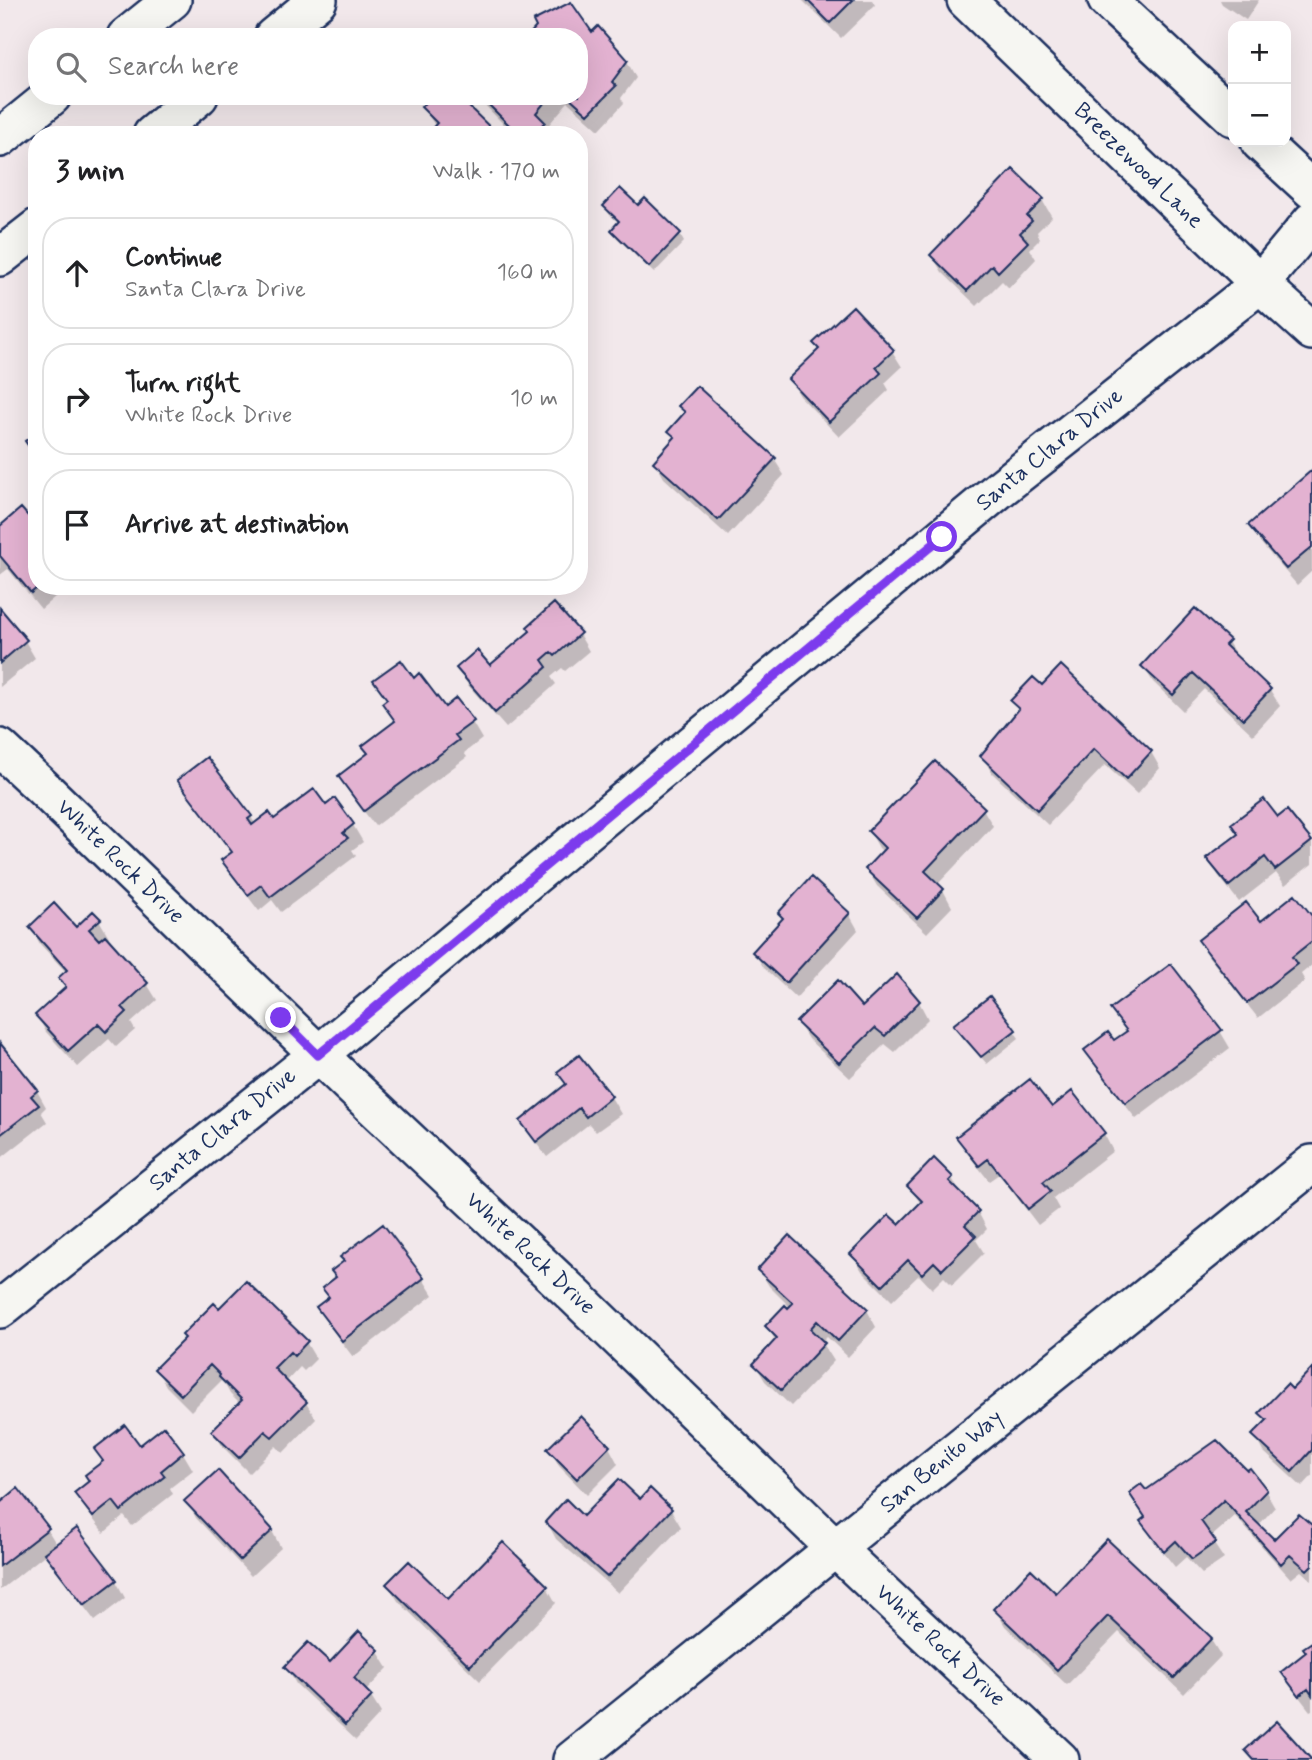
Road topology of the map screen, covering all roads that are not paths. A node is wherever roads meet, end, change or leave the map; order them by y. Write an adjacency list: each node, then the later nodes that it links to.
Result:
1 (172, 0): 5 (street)
2 (318, 0): 6 (street)
3 (966, 0): 17 (street, Breezewood Lane)
4 (1107, 0): 9 (street)
5 (137, 28)
6 (284, 28)
7 (41, 105): 11 (street)
8 (188, 105): 10 (street)
9 (1228, 112)
10 (163, 126)
11 (0, 138)
12 (1265, 147): 13 (street)
13 (1312, 190)
14 (1312, 221): 17 (street, Santa Clara Drive)
15 (28, 235): 16 (street)
16 (0, 257)
17 (1260, 284): 18 (street, Breezewood Lane); 20 (street, Santa Clara Drive)
18 (1312, 331)
19 (0, 748): 20 (street, White Rock Drive)
20 (318, 1055): 22 (street, Santa Clara Drive); 23 (street, White Rock Drive)
21 (1312, 1164): 23 (street, San Benito Way)
22 (0, 1309)
23 (835, 1548): 24 (street, San Benito Way); 25 (street, White Rock Drive)
24 (572, 1760)
25 (1060, 1760)

